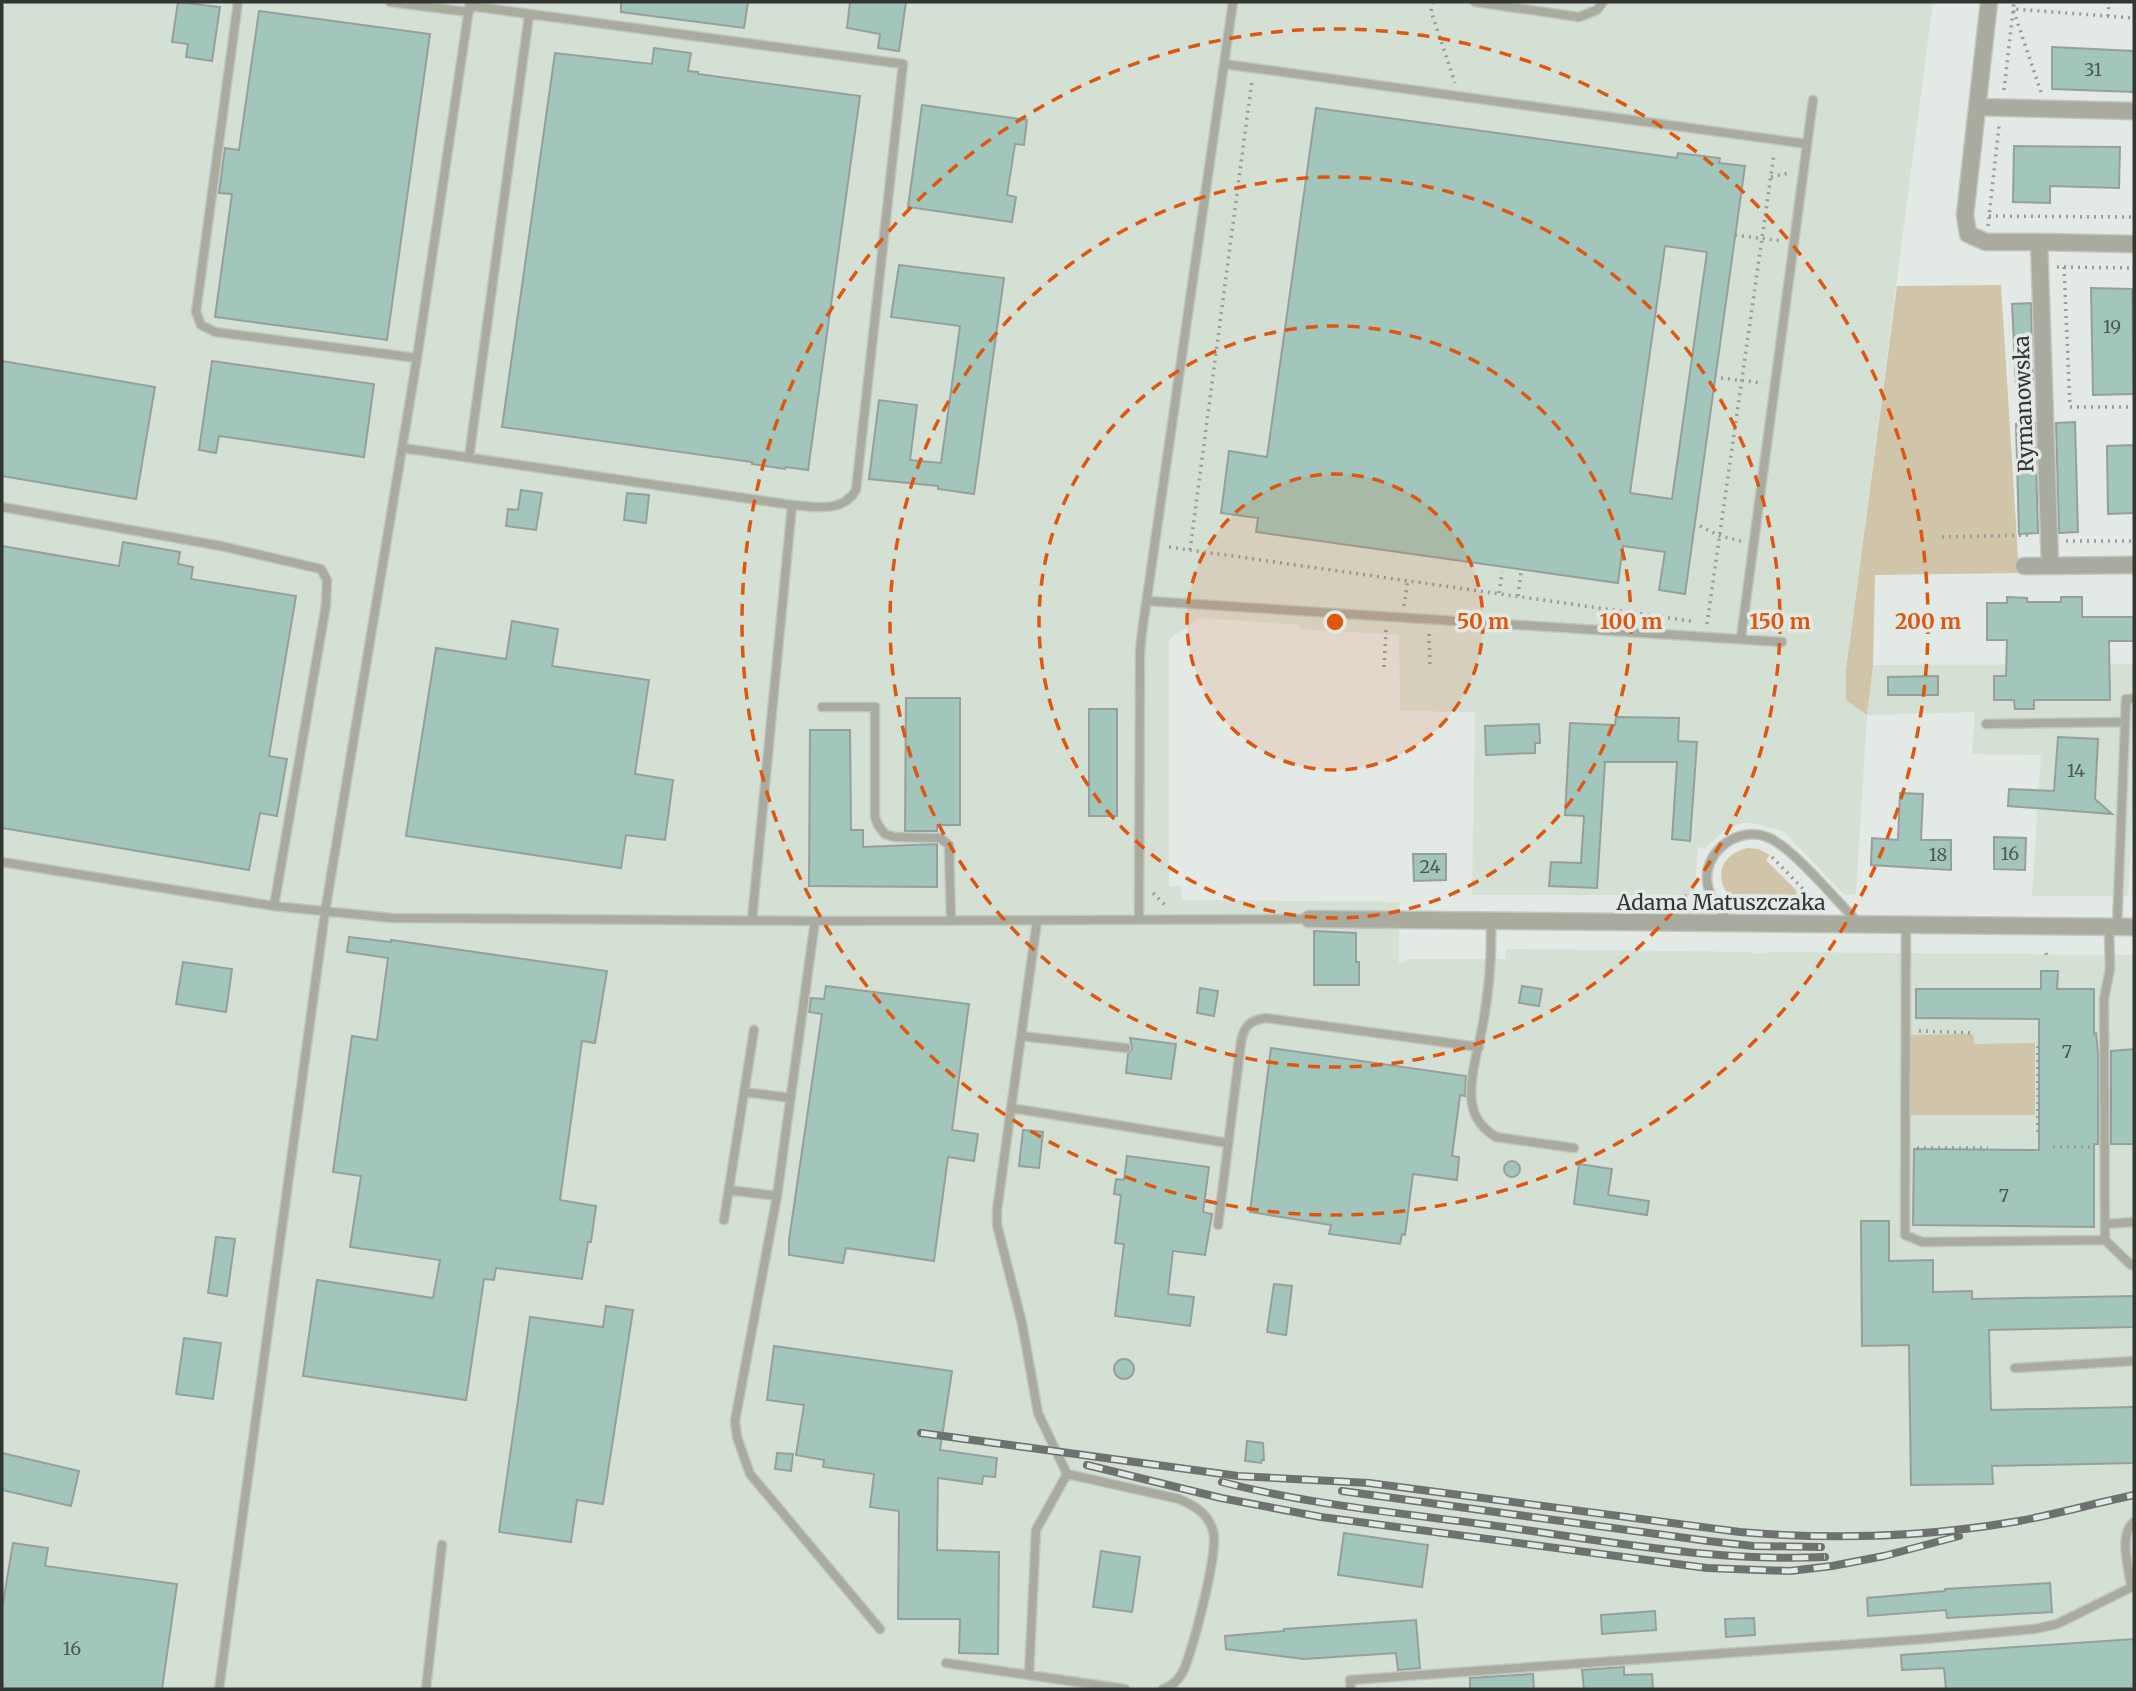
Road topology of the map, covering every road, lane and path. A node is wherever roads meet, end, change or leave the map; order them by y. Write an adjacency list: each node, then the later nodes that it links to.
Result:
1 (238, 2): 39 (lane)
2 (390, 2): 10 (lane)
3 (1233, 2): 15 (lane)
4 (1433, 2): 17 (path)
5 (1475, 2): 6 (lane)
6 (1603, 2)
7 (1989, 2): 20 (street)
8 (2014, 2): 11 (path)
9 (2109, 2): 13 (path)
10 (470, 7): 12 (lane); 39 (lane)
11 (2013, 9): 13 (path); 19 (path); 21 (path)
12 (529, 15): 45 (lane); 46 (lane)
13 (2108, 16): 14 (path)
14 (2134, 18)
15 (1224, 64): 16 (lane); 60 (lane)
16 (1254, 67): 17 (lane); 52 (path)
17 (1453, 95): 23 (lane)
18 (1813, 100): 24 (lane)
19 (2044, 101)
20 (1977, 107): 21 (street); 27 (street)
21 (2001, 108): 22 (street); 28 (path)
22 (2134, 111)
23 (1776, 140): 24 (lane); 26 (path)
24 (1807, 144): 34 (lane)
25 (1794, 172): 26 (path)
26 (1771, 177): 31 (path)
27 (1965, 215): 28 (path); 32 (street)
28 (1989, 216): 29 (path); 32 (path)
29 (2134, 217)
30 (1735, 235): 31 (path)
31 (1762, 238): 34 (path); 41 (path)
32 (1986, 242): 33 (street)
33 (2039, 242): 35 (street); 36 (street, Rymanowska)
34 (1795, 243): 42 (lane)
35 (2134, 243)
36 (2040, 267): 37 (path); 53 (street, Rymanowska)
37 (2064, 267): 38 (path); 43 (path)
38 (2134, 268)
39 (417, 358): 44 (lane)
40 (1721, 378): 41 (path)
41 (1742, 381): 42 (path); 49 (path)
42 (1776, 385): 50 (lane)
43 (2134, 407)
44 (403, 448): 45 (lane); 77 (lane)
45 (469, 458): 46 (lane)
46 (792, 505): 80 (lane)
47 (2, 507): 75 (lane)
48 (1700, 526): 49 (path)
49 (1720, 536): 50 (path); 61 (path)
50 (1754, 543): 64 (lane)
51 (1166, 547): 52 (path)
52 (1190, 550): 58 (path)
53 (2050, 565): 54 (street); 55 (street)
54 (2134, 565)
55 (2024, 566)
56 (1502, 572): 58 (path)
57 (1521, 572): 59 (path)
58 (1499, 593): 59 (path)
59 (1518, 596): 61 (path)
60 (1147, 601): 63 (lane); 78 (lane)
61 (1707, 623): 63 (path)
62 (1429, 632): 66 (path)
63 (1708, 637): 64 (lane)
64 (1741, 638): 65 (lane)
65 (1782, 642)
66 (1430, 666)
67 (2134, 699): 69 (lane)
68 (822, 707): 81 (lane)
69 (2125, 722): 70 (lane); 88 (lane)
70 (1986, 724)
71 (1772, 858): 74 (path)
72 (2, 862): 75 (lane)
73 (1152, 890): 76 (path)
74 (1810, 902)
75 (274, 906): 77 (lane)
76 (1174, 906)
77 (325, 912): 80 (lane); 124 (lane)
78 (1139, 919): 79 (lane); 83 (lane)
79 (1308, 919): 84 (street, Adama Matuszczaka)
80 (752, 920): 82 (lane)
81 (951, 920): 82 (lane); 83 (lane)
82 (815, 921): 98 (lane)
83 (1037, 921): 93 (lane)
84 (1491, 922): 85 (street, Adama Matuszczaka); 95 (lane)
85 (1732, 924): 86 (street, Adama Matuszczaka); 86 (lane)
86 (1860, 924): 87 (street, Adama Matuszczaka)
87 (1906, 925): 88 (street, Adama Matuszczaka); 105 (lane)
88 (2113, 927): 89 (street, Adama Matuszczaka); 102 (lane)
89 (2134, 927)
90 (754, 1030): 97 (lane)
91 (1915, 1031): 92 (path)
92 (1973, 1033)
93 (1021, 1036): 96 (lane); 99 (lane)
94 (2038, 1043): 100 (path)
95 (1479, 1047): 101 (lane); 104 (lane)
96 (1126, 1048)
97 (744, 1092): 98 (lane); 107 (lane)
98 (791, 1098): 108 (lane)
99 (1011, 1108): 101 (lane); 117 (lane)
100 (2038, 1132)
101 (1228, 1143): 112 (lane)
102 (2104, 1146): 103 (path); 111 (lane)
103 (2053, 1147)
104 (1574, 1148)
105 (1905, 1148): 106 (path); 113 (lane)
106 (1988, 1148)
107 (729, 1189): 108 (lane); 109 (lane)
108 (777, 1196): 121 (lane)
109 (724, 1220)
110 (2134, 1222): 111 (lane)
111 (2105, 1224): 113 (lane)
112 (1218, 1225)
113 (2105, 1240): 114 (lane)
114 (2134, 1265)
115 (2134, 1361): 116 (lane)
116 (2015, 1368)
117 (1067, 1474): 123 (lane); 127 (lane)
118 (2134, 1522): 120 (lane)
119 (442, 1545): 125 (lane)
120 (2133, 1586): 128 (lane)
121 (880, 1629)
122 (947, 1663): 123 (lane)
123 (1029, 1675): 126 (lane)
124 (219, 1689)
125 (426, 1689)
126 (1125, 1689)
127 (1163, 1689)
128 (1351, 1689)

